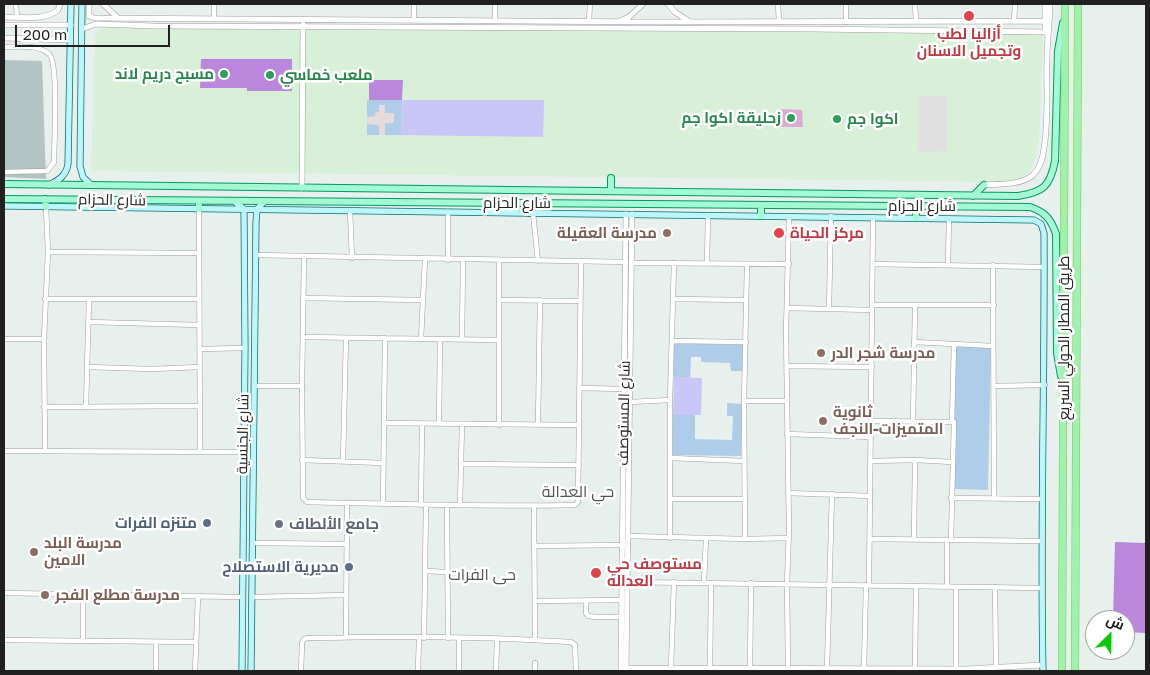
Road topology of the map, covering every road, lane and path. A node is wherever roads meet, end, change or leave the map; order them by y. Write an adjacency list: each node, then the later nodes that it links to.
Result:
1 (16, 4): 23 (street)
2 (60, 4): 23 (street)
3 (71, 4): 43 (main road)
4 (82, 4): 47 (main road)
5 (89, 4): 24 (street)
6 (103, 4): 25 (street)
7 (214, 4): 26 (street)
8 (414, 4): 28 (street)
9 (495, 4): 29 (street)
10 (590, 4): 31 (street)
11 (644, 4): 35 (street)
12 (668, 4): 36 (street)
13 (778, 4): 37 (street)
14 (846, 4): 39 (street)
15 (915, 4): 32 (street)
16 (1015, 4): 33 (street)
17 (1045, 4): 34 (street)
18 (1050, 4): 50 (street)
19 (1065, 4): 21 (highway, طريق المطار الحولي السريع)
20 (1078, 4): 264 (highway, طريق المطار الحولي السريع)
21 (1065, 14): 69 (main road, شارع الحزام); 162 (highway, طريق المطار الحولي السريع)
22 (4, 16): 23 (street)
23 (17, 17)
24 (92, 18): 25 (street); 44 (street)
25 (119, 18): 26 (street)
26 (214, 18): 27 (street)
27 (303, 19): 28 (street); 45 (street)
28 (414, 20): 29 (street)
29 (495, 20): 30 (street)
30 (534, 21): 31 (street); 46 (street)
31 (589, 21): 35 (street)
32 (916, 21): 39 (street); 40 (street)
33 (1014, 21): 34 (street); 40 (street)
34 (1045, 21): 50 (street)
35 (619, 22): 36 (street)
36 (691, 22): 37 (street)
37 (779, 22): 38 (street)
38 (813, 22): 39 (street); 48 (street)
39 (846, 22)
40 (988, 22): 49 (street)
41 (4, 25): 42 (street)
42 (12, 25): 43 (street); 52 (street)
43 (71, 25): 53 (main road)
44 (91, 25): 45 (street); 47 (street)
45 (303, 26): 46 (street); 63 (street)
46 (534, 28): 48 (street)
47 (82, 29): 56 (main road)
48 (812, 29): 49 (street)
49 (987, 31): 50 (street)
50 (1047, 33): 62 (street)
51 (4, 38): 52 (street)
52 (11, 38): 53 (street)
53 (70, 40): 55 (main road)
54 (4, 47): 57 (street)
55 (68, 146): 56 (main road); 60 (main road)
56 (80, 146): 61 (main road)
57 (4, 172)
58 (611, 178): 66 (main road)
59 (4, 184): 60 (main road, شارع الحزام)
60 (49, 185): 61 (main road, شارع الحزام)
61 (90, 185): 63 (main road, شارع الحزام)
62 (984, 185): 69 (main road)
63 (302, 188): 64 (main road, شارع الحزام)
64 (377, 188): 65 (main road, شارع الحزام); 75 (main road)
65 (401, 189): 66 (main road, شارع الحزام); 76 (main road)
66 (611, 191): 67 (main road, شارع الحزام)
67 (680, 192): 68 (main road, شارع الحزام); 78 (main road)
68 (703, 192): 69 (main road, شارع الحزام); 79 (main road)
69 (974, 196)
70 (4, 199): 71 (main road, شارع الحزام)
71 (45, 199): 72 (main road, شارع الحزام); 83 (main road)
72 (199, 201): 73 (main road, شارع الحزام); 84 (main road)
73 (235, 202): 74 (main road, شارع الحزام); 85 (main road)
74 (264, 202): 75 (main road, شارع الحزام); 86 (main road)
75 (379, 202): 76 (main road, شارع الحزام)
76 (402, 202): 77 (main road, شارع الحزام)
77 (498, 202): 78 (main road, شارع الحزام); 89 (main road)
78 (680, 204): 79 (main road, شارع الحزام)
79 (703, 204): 80 (main road, شارع الحزام)
80 (761, 205): 82 (main road, شارع الحزام); 92 (main road)
81 (4, 206): 83 (main road)
82 (916, 206): 96 (main road); 162 (main road, شارع الحزام)
83 (46, 207): 84 (main road); 98 (street)
84 (199, 209): 85 (main road); 99 (street)
85 (244, 209): 86 (main road); 149 (main road, شارع الجنسية)
86 (257, 210): 87 (main road); 100 (main road, شارع الجنسية)
87 (350, 211): 88 (main road); 102 (street)
88 (448, 212): 89 (main road); 104 (street)
89 (531, 213): 90 (main road); 107 (street)
90 (629, 214): 91 (main road); 109 (street, شارع المستوصف)
91 (708, 215): 92 (main road); 111 (street)
92 (761, 216): 93 (main road)
93 (789, 216): 94 (main road); 113 (street)
94 (831, 216): 95 (main road); 132 (street)
95 (873, 217): 96 (main road); 114 (street)
96 (916, 218): 97 (main road)
97 (949, 218): 115 (street); 117 (main road)
98 (48, 252): 99 (street); 120 (street)
99 (199, 253): 121 (street)
100 (255, 255): 101 (street); 157 (main road, شارع الجنسية)
101 (304, 257): 102 (street); 119 (street)
102 (352, 258): 103 (street)
103 (425, 260): 104 (street); 123 (street)
104 (448, 260): 105 (street)
105 (463, 260): 106 (street); 142 (street)
106 (499, 261): 107 (street); 124 (street)
107 (538, 261): 108 (street)
108 (581, 262): 109 (street); 127 (street)
109 (628, 262): 110 (street); 151 (street, شارع المستوصف)
110 (674, 263): 111 (street); 122 (street)
111 (707, 263): 112 (street)
112 (747, 264): 113 (street); 126 (street)
113 (789, 264): 131 (street)
114 (872, 264): 115 (street); 130 (street)
115 (948, 265): 116 (street)
116 (993, 265): 117 (street); 129 (street)
117 (1044, 268): 156 (main road)
118 (89, 298): 120 (street); 121 (street); 133 (street)
119 (303, 298): 123 (street); 135 (street)
120 (46, 299): 139 (street)
121 (199, 299): 134 (street)
122 (673, 299): 126 (street); 144 (street)
123 (423, 300): 140 (street)
124 (499, 300): 125 (street); 143 (street)
125 (540, 300): 127 (street); 179 (street)
126 (746, 300): 145 (street)
127 (580, 301): 160 (street)
128 (914, 304): 129 (street); 130 (street); 146 (street)
129 (994, 305): 148 (street)
130 (872, 307): 132 (street); 154 (street)
131 (787, 308): 132 (street); 152 (street)
132 (829, 309)
133 (89, 322): 134 (street); 155 (street)
134 (200, 325): 150 (street)
135 (303, 337): 136 (street); 158 (street)
136 (346, 338): 137 (street); 189 (street)
137 (385, 338): 140 (street); 173 (street)
138 (4, 339): 139 (street)
139 (44, 339): 167 (street)
140 (420, 339): 141 (street)
141 (440, 339): 142 (street); 175 (street)
142 (462, 339): 143 (street)
143 (499, 340): 177 (street)
144 (672, 341): 145 (street); 163 (street)
145 (746, 342): 164 (street)
146 (914, 342): 147 (street); 171 (street)
147 (954, 344): 148 (street); 172 (street)
148 (993, 346): 159 (street)
149 (245, 348): 150 (street); 185 (main road, شارع الجنسية)
150 (200, 349): 153 (street)
151 (627, 354): 161 (street, شارع المستوصف); 166 (street, شارع المستوصف)
152 (787, 366): 154 (street); 165 (street)
153 (200, 367): 155 (street); 169 (street)
154 (872, 367): 170 (street)
155 (87, 368): 168 (street)
156 (1045, 384): 159 (street); 201 (main road)
157 (255, 386): 158 (street); 212 (main road, شارع الجنسية)
158 (302, 386): 187 (street)
159 (994, 386): 200 (street)
160 (579, 388): 161 (street); 178 (street)
161 (624, 390): 210 (street, شارع المستوصف)
162 (1064, 394): 263 (highway, طريق المطار الحولي السريع)
163 (670, 400): 166 (street); 186 (street)
164 (744, 400): 165 (street); 190 (street)
165 (787, 401): 180 (street)
166 (630, 402): 210 (street, شارع المستوصف)
167 (44, 406): 168 (street); 184 (street)
168 (86, 406): 169 (street)
169 (200, 406): 182 (street)
170 (871, 421): 171 (street); 181 (street)
171 (913, 422): 172 (street)
172 (952, 422): 193 (street)
173 (384, 423): 174 (street); 192 (street)
174 (422, 424): 175 (street); 206 (street)
175 (438, 424): 176 (street)
176 (462, 425): 177 (street); 194 (street)
177 (499, 425): 179 (street)
178 (579, 425): 179 (street); 195 (street)
179 (538, 426)
180 (787, 434): 181 (street); 196 (street)
181 (871, 437): 191 (street)
182 (200, 450): 184 (street); 185 (street)
183 (4, 451): 184 (street)
184 (45, 451)
185 (243, 452): 211 (main road, شارع الجنسية)
186 (670, 458): 190 (street); 202 (street)
187 (302, 460): 189 (street); 204 (street)
188 (915, 460): 191 (street); 193 (street); 221 (street)
189 (343, 461): 192 (street)
190 (744, 461): 203 (street)
191 (870, 461): 198 (street)
192 (383, 462): 205 (street)
193 (953, 462): 199 (street)
194 (461, 464): 195 (street); 208 (street)
195 (579, 465): 209 (street)
196 (788, 493): 197 (street); 218 (street)
197 (832, 494): 198 (street); 236 (street)
198 (870, 496): 220 (street)
199 (952, 498): 200 (street); 222 (street)
200 (994, 498): 201 (street)
201 (1042, 498): 223 (main road)
202 (670, 499): 203 (street); 216 (street)
203 (745, 499): 219 (street)
204 (347, 503): 205 (street); 225 (street)
205 (383, 504): 206 (street)
206 (424, 505): 207 (street); 228 (street)
207 (447, 505): 208 (street); 229 (street)
208 (460, 505): 209 (street)
209 (534, 506): 227 (street)
210 (626, 507): 215 (street, شارع المستوصف); 226 (street, شارع المستوصف)
211 (242, 513): 212 (main road); 213 (main road, شارع الجنسية)
212 (254, 515): 214 (main road, شارع الجنسية)
213 (242, 526): 214 (main road); 247 (main road, شارع الجنسية)
214 (253, 527): 224 (main road, شارع الجنسية)
215 (628, 536): 216 (street); 230 (street, شارع المستوصف)
216 (670, 538): 217 (street)
217 (706, 538): 219 (street); 232 (street)
218 (789, 538): 219 (street); 235 (street)
219 (745, 539)
220 (870, 539): 221 (street); 237 (street)
221 (914, 539): 222 (street)
222 (949, 540): 223 (street); 239 (street)
223 (1041, 542): 242 (main road)
224 (253, 543): 225 (street); 248 (main road, شارع الجنسية)
225 (346, 544): 245 (street)
226 (623, 545): 227 (street); 249 (street, شارع المستوصف)
227 (534, 546): 250 (street)
228 (425, 571): 229 (street); 254 (street)
229 (447, 572): 255 (street)
230 (628, 582): 231 (street); 275 (street, شارع المستوصف)
231 (674, 582): 232 (street); 276 (street)
232 (704, 583): 233 (street)
233 (711, 583): 234 (street); 271 (street)
234 (752, 583): 235 (street); 272 (street)
235 (787, 584): 236 (street); 266 (street)
236 (830, 584): 237 (street); 277 (street)
237 (868, 585): 238 (street); 267 (street)
238 (916, 586): 239 (street); 268 (street)
239 (947, 586): 240 (street)
240 (956, 587): 241 (street); 273 (street)
241 (995, 587): 242 (street); 269 (street)
242 (1042, 588): 270 (main road)
243 (4, 593): 244 (street)
244 (84, 594): 246 (street); 260 (street)
245 (346, 595): 248 (street); 253 (street)
246 (198, 597): 247 (street); 262 (street)
247 (242, 597): 281 (main road, شارع الجنسية)
248 (252, 597): 282 (main road, شارع الجنسية)
249 (622, 600): 251 (street); 252 (street, شارع المستوصف)
250 (534, 601): 251 (street); 259 (street)
251 (586, 601): 252 (street)
252 (622, 617): 275 (street, شارع المستوصف)
253 (346, 637): 254 (street); 283 (street)
254 (422, 638): 255 (street); 284 (street)
255 (448, 638): 256 (street)
256 (459, 638): 258 (street); 285 (street)
257 (4, 640): 260 (street)
258 (496, 640): 259 (street); 286 (street)
259 (535, 640): 288 (street)
260 (83, 641): 261 (street)
261 (156, 642): 262 (street); 279 (street)
262 (196, 642): 280 (street)
263 (1062, 653): 264 (highway); 289 (highway, طريق المطار الحولي السريع)
264 (1075, 655): 290 (highway, طريق المطار الحولي السريع)
265 (535, 663): 287 (street)
266 (788, 668): 272 (street); 277 (street)
267 (864, 668): 268 (street); 277 (street)
268 (915, 668): 273 (street)
269 (996, 668): 274 (street); 278 (street)
270 (1042, 668): 274 (street)
271 (710, 669): 272 (street); 276 (street)
272 (750, 669)
273 (956, 669): 278 (street)
274 (1030, 669)
275 (625, 670): 276 (street)
276 (671, 670)
277 (827, 670)
278 (965, 670)
279 (156, 671)
280 (195, 671)
281 (242, 671)
282 (251, 671)
283 (301, 671)
284 (418, 671)
285 (459, 671)
286 (496, 671)
287 (535, 671)
288 (576, 671)
289 (1063, 671): 290 (highway)
290 (1075, 671)

